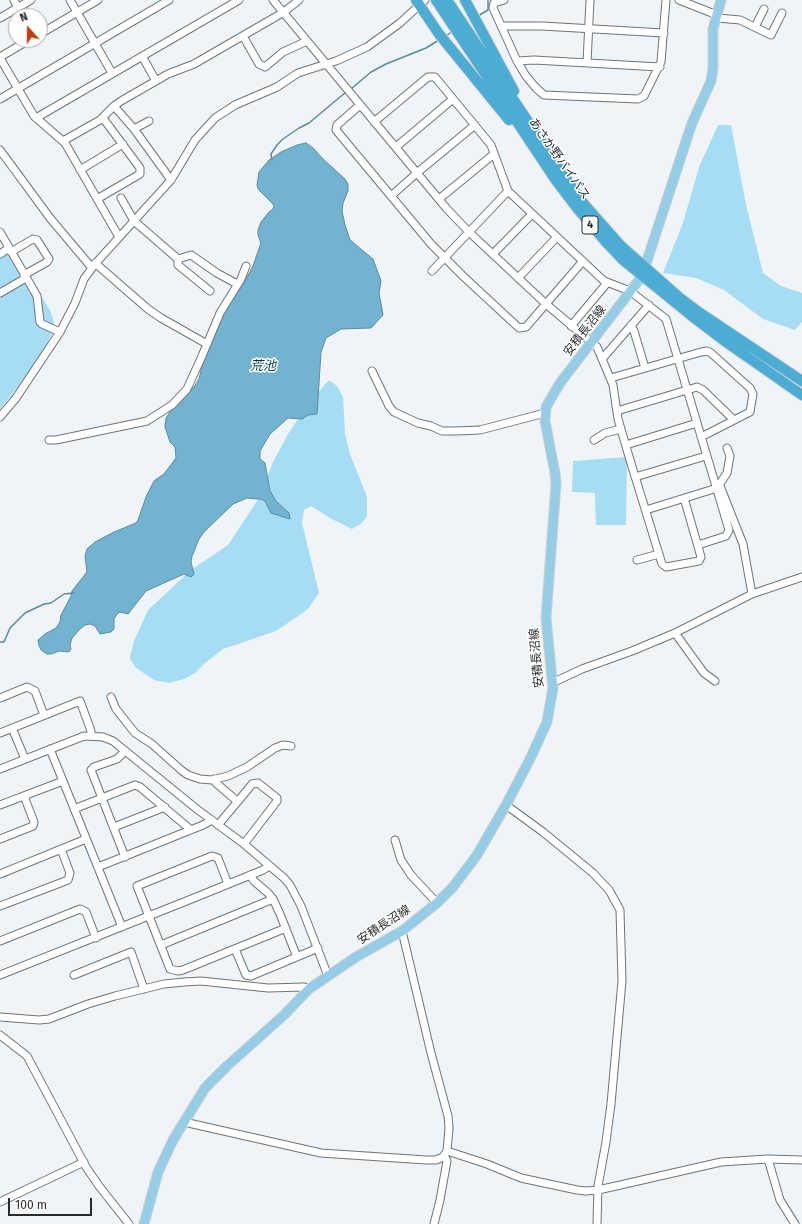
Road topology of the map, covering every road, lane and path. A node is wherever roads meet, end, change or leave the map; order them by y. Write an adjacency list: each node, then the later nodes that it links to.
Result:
1 (14, 0): 18 (street)
2 (31, 0): 18 (street)
3 (70, 0): 21 (street)
4 (98, 0): 21 (street)
5 (169, 0): 31 (street)
6 (239, 0): 33 (street)
7 (273, 0): 20 (street)
8 (299, 0): 20 (street)
9 (436, 0): 57 (highway, あさか野バイパス / 4)
10 (447, 0): 58 (highway, あさか野バイパス / 4)
11 (465, 0): 58 (highway)
12 (504, 0): 24 (street)
13 (590, 0): 26 (street)
14 (666, 0): 28 (street)
15 (680, 0): 23 (street)
16 (721, 0): 23 (main road, 安積長沼線)
17 (420, 2): 37 (street); 57 (highway)
18 (18, 8)
19 (764, 9): 25 (street)
20 (284, 12): 29 (street); 30 (street)
21 (77, 13): 27 (street); 31 (street)
22 (782, 13): 25 (street)
23 (716, 16): 25 (street); 82 (main road, 安積長沼線)
24 (501, 26): 26 (street); 35 (street)
25 (755, 27)
26 (589, 28): 28 (street); 36 (street)
27 (48, 29)
28 (664, 33): 38 (street)
29 (243, 36): 30 (street); 40 (street)
30 (307, 41): 37 (street)
31 (95, 43): 39 (street); 41 (street)
32 (16, 48): 34 (street)
33 (142, 56): 39 (street); 40 (street)
34 (0, 57): 41 (street)
35 (517, 61): 36 (street); 38 (street)
36 (587, 63): 38 (street)
37 (326, 64): 44 (street); 61 (street)
38 (660, 67)
39 (112, 73): 46 (street)
40 (156, 81): 45 (street)
41 (18, 88): 42 (street); 46 (street)
42 (0, 99)
43 (453, 99): 49 (street); 50 (street); 54 (street)
44 (360, 105): 49 (street); 63 (street)
45 (114, 106): 47 (street); 51 (street)
46 (36, 118): 52 (street)
47 (103, 118): 52 (street); 53 (street)
48 (149, 121): 51 (street)
49 (374, 122): 54 (street)
50 (475, 126): 56 (street); 60 (street)
51 (134, 129): 61 (street)
52 (63, 141): 59 (street)
53 (123, 144): 59 (street); 65 (street)
54 (396, 148): 60 (street)
55 (0, 150): 79 (street)
56 (494, 154): 62 (street); 66 (street)
57 (545, 163): 82 (highway, あさか野バイパス / 4)
58 (557, 166): 82 (highway, あさか野バイパス / 4)
59 (80, 170): 65 (street)
60 (418, 172): 63 (street); 66 (street)
61 (171, 180): 68 (street)
62 (508, 191): 67 (street); 70 (street)
63 (391, 196): 76 (street)
64 (121, 198): 68 (street)
65 (97, 199): 71 (street)
66 (439, 199): 70 (street)
67 (532, 214): 72 (street); 75 (street)
68 (134, 221): 71 (street); 77 (street)
69 (0, 232): 73 (street)
70 (469, 232): 75 (street); 76 (street)
71 (119, 237): 79 (street)
72 (557, 237): 78 (street); 84 (street)
73 (10, 250): 74 (street); 83 (street); 83 (street)
74 (0, 254)
75 (493, 254): 84 (street)
76 (445, 258): 81 (street); 90 (street)
77 (178, 259): 86 (street); 87 (street)
78 (583, 262): 85 (street); 90 (street)
79 (94, 266): 94 (street); 96 (street)
80 (246, 266): 86 (street)
81 (432, 271)
82 (643, 271): 88 (main road, 安積長沼線); 102 (highway, あさか野バイパス / 4); 104 (highway, あさか野バイパス / 4)
83 (25, 277): 89 (street); 94 (street)
84 (518, 278): 90 (street)
85 (608, 283): 88 (street); 93 (street)
86 (237, 284): 96 (street)
87 (210, 291)
88 (630, 291): 91 (street); 95 (main road, 安積長沼線)
89 (0, 293)
90 (546, 304): 93 (street)
91 (649, 305): 92 (street); 97 (street)
92 (631, 325): 98 (street); 99 (street)
93 (571, 326): 95 (street)
94 (60, 332): 107 (street)
95 (591, 343): 98 (street); 106 (main road, 安積長沼線)
96 (207, 344): 113 (street)
97 (678, 358): 99 (street); 103 (street); 108 (street)
98 (602, 359): 101 (street)
99 (645, 368): 101 (street)
100 (372, 372): 106 (street)
101 (611, 378): 105 (street)
102 (801, 380)
103 (688, 390): 105 (street); 108 (street); 109 (street)
104 (802, 395)
105 (617, 411): 110 (street)
106 (545, 413): 129 (main road, 安積長沼線)
107 (0, 417)
108 (734, 420): 112 (street)
109 (697, 424): 112 (street); 115 (street)
110 (621, 427): 111 (street); 114 (street); 115 (street)
111 (599, 431)
112 (701, 437): 117 (street)
113 (49, 440)
114 (594, 440)
115 (626, 445): 118 (street)
116 (727, 448): 119 (street)
117 (706, 456): 118 (street); 119 (street)
118 (635, 477): 121 (street)
119 (717, 486): 120 (street); 122 (street); 126 (street)
120 (684, 498): 121 (street); 122 (street)
121 (646, 510): 123 (street)
122 (698, 545): 123 (street)
123 (659, 554): 124 (street)
124 (637, 560)
125 (802, 577): 126 (street)
126 (752, 594): 127 (street)
127 (675, 633): 128 (street); 129 (street)
128 (715, 681)
129 (552, 683): 147 (main road, 安積長沼線)
130 (0, 698): 132 (street)
131 (111, 698): 141 (street)
132 (44, 715): 133 (street); 135 (street)
133 (12, 728): 134 (street); 139 (street)
134 (0, 733)
135 (92, 736): 137 (street); 138 (street)
136 (291, 746): 141 (street)
137 (50, 749): 139 (street); 142 (street)
138 (125, 751): 144 (street); 150 (street)
139 (25, 760): 140 (street)
140 (0, 769)
141 (214, 779): 145 (street)
142 (63, 781): 143 (street); 149 (street)
143 (24, 796): 146 (street); 154 (street)
144 (102, 798): 148 (street); 149 (street); 152 (street)
145 (237, 801): 151 (street); 157 (street)
146 (0, 805)
147 (506, 805): 166 (main road, 安積長沼線); 190 (street)
148 (165, 807): 152 (street); 153 (street)
149 (74, 809): 155 (street)
150 (212, 820): 151 (street); 153 (street)
151 (218, 825): 157 (street)
152 (114, 827): 159 (street)
153 (191, 830): 159 (street)
154 (0, 839)
155 (86, 839): 158 (street); 161 (street)
156 (395, 840): 166 (street)
157 (244, 844): 160 (street)
158 (61, 849): 162 (street); 167 (street)
159 (125, 856): 161 (street)
160 (270, 866): 163 (street); 175 (street)
161 (98, 867): 169 (street)
162 (0, 874)
163 (250, 875): 164 (street); 165 (street)
164 (228, 884): 168 (street); 168 (street)
165 (272, 899): 170 (street); 174 (street)
166 (437, 903): 171 (main road, 安積長沼線)
167 (0, 906)
168 (149, 916): 169 (street); 174 (street)
169 (122, 927): 172 (street)
170 (286, 928): 176 (street); 177 (street)
171 (402, 931): 180 (main road, 安積長沼線); 186 (street)
172 (96, 938): 173 (street); 178 (street)
173 (0, 941)
174 (161, 945): 176 (street)
175 (318, 948): 177 (street); 180 (street)
176 (235, 949): 177 (street)
177 (297, 957)
178 (0, 975)
179 (74, 975): 181 (street)
180 (328, 976): 182 (main road, 安積長沼線)
181 (144, 988): 182 (street); 183 (street)
182 (309, 989): 185 (main road, 安積長沼線)
183 (0, 1017)
184 (0, 1035): 189 (street)
185 (184, 1122): 186 (street); 193 (main road, 安積長沼線)
186 (446, 1153): 190 (street); 194 (street)
187 (768, 1159): 188 (street); 190 (street); 196 (street)
188 (802, 1160)
189 (84, 1162): 191 (street); 192 (street)
190 (598, 1190): 195 (street)
191 (0, 1202)
192 (129, 1224)
193 (144, 1224)
194 (434, 1224)
195 (597, 1224)
196 (795, 1224)

